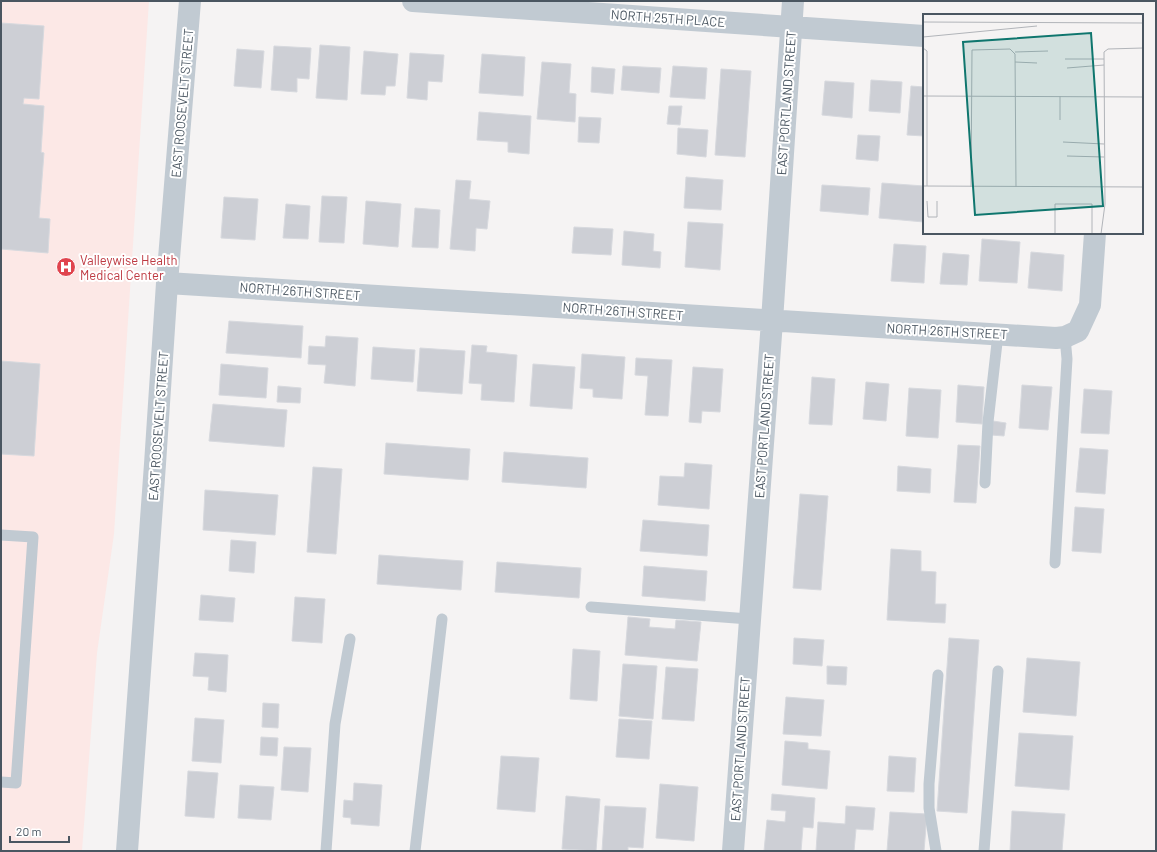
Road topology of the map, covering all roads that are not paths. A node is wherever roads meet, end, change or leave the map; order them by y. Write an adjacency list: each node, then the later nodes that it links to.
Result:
1 (190, 1): 7 (street, EAST ROOSEVELT STREET)
2 (412, 1): 4 (street, NORTH 25TH PLACE)
3 (793, 1): 4 (street, EAST PORTLAND STREET)
4 (791, 26): 5 (street, NORTH 25TH PLACE); 8 (street, EAST PORTLAND STREET)
5 (923, 36)
6 (1095, 234): 10 (street)
7 (168, 283): 8 (street, NORTH 26TH STREET); 21 (street, EAST ROOSEVELT STREET)
8 (772, 321): 9 (street, NORTH 26TH STREET); 16 (street, EAST PORTLAND STREET)
9 (998, 334): 10 (street, NORTH 26TH STREET); 11 (lane)
10 (1071, 334): 13 (lane)
11 (985, 483)
12 (1, 535): 20 (lane)
13 (1055, 563)
14 (591, 607): 16 (lane)
15 (442, 619): 23 (lane)
16 (749, 619): 24 (street, EAST PORTLAND STREET)
17 (350, 639): 22 (lane)
18 (998, 671): 26 (lane)
19 (938, 675): 25 (lane)
20 (1, 782)
21 (126, 851)
22 (326, 851)
23 (416, 851)
24 (733, 851)
25 (936, 851)
26 (984, 851)

